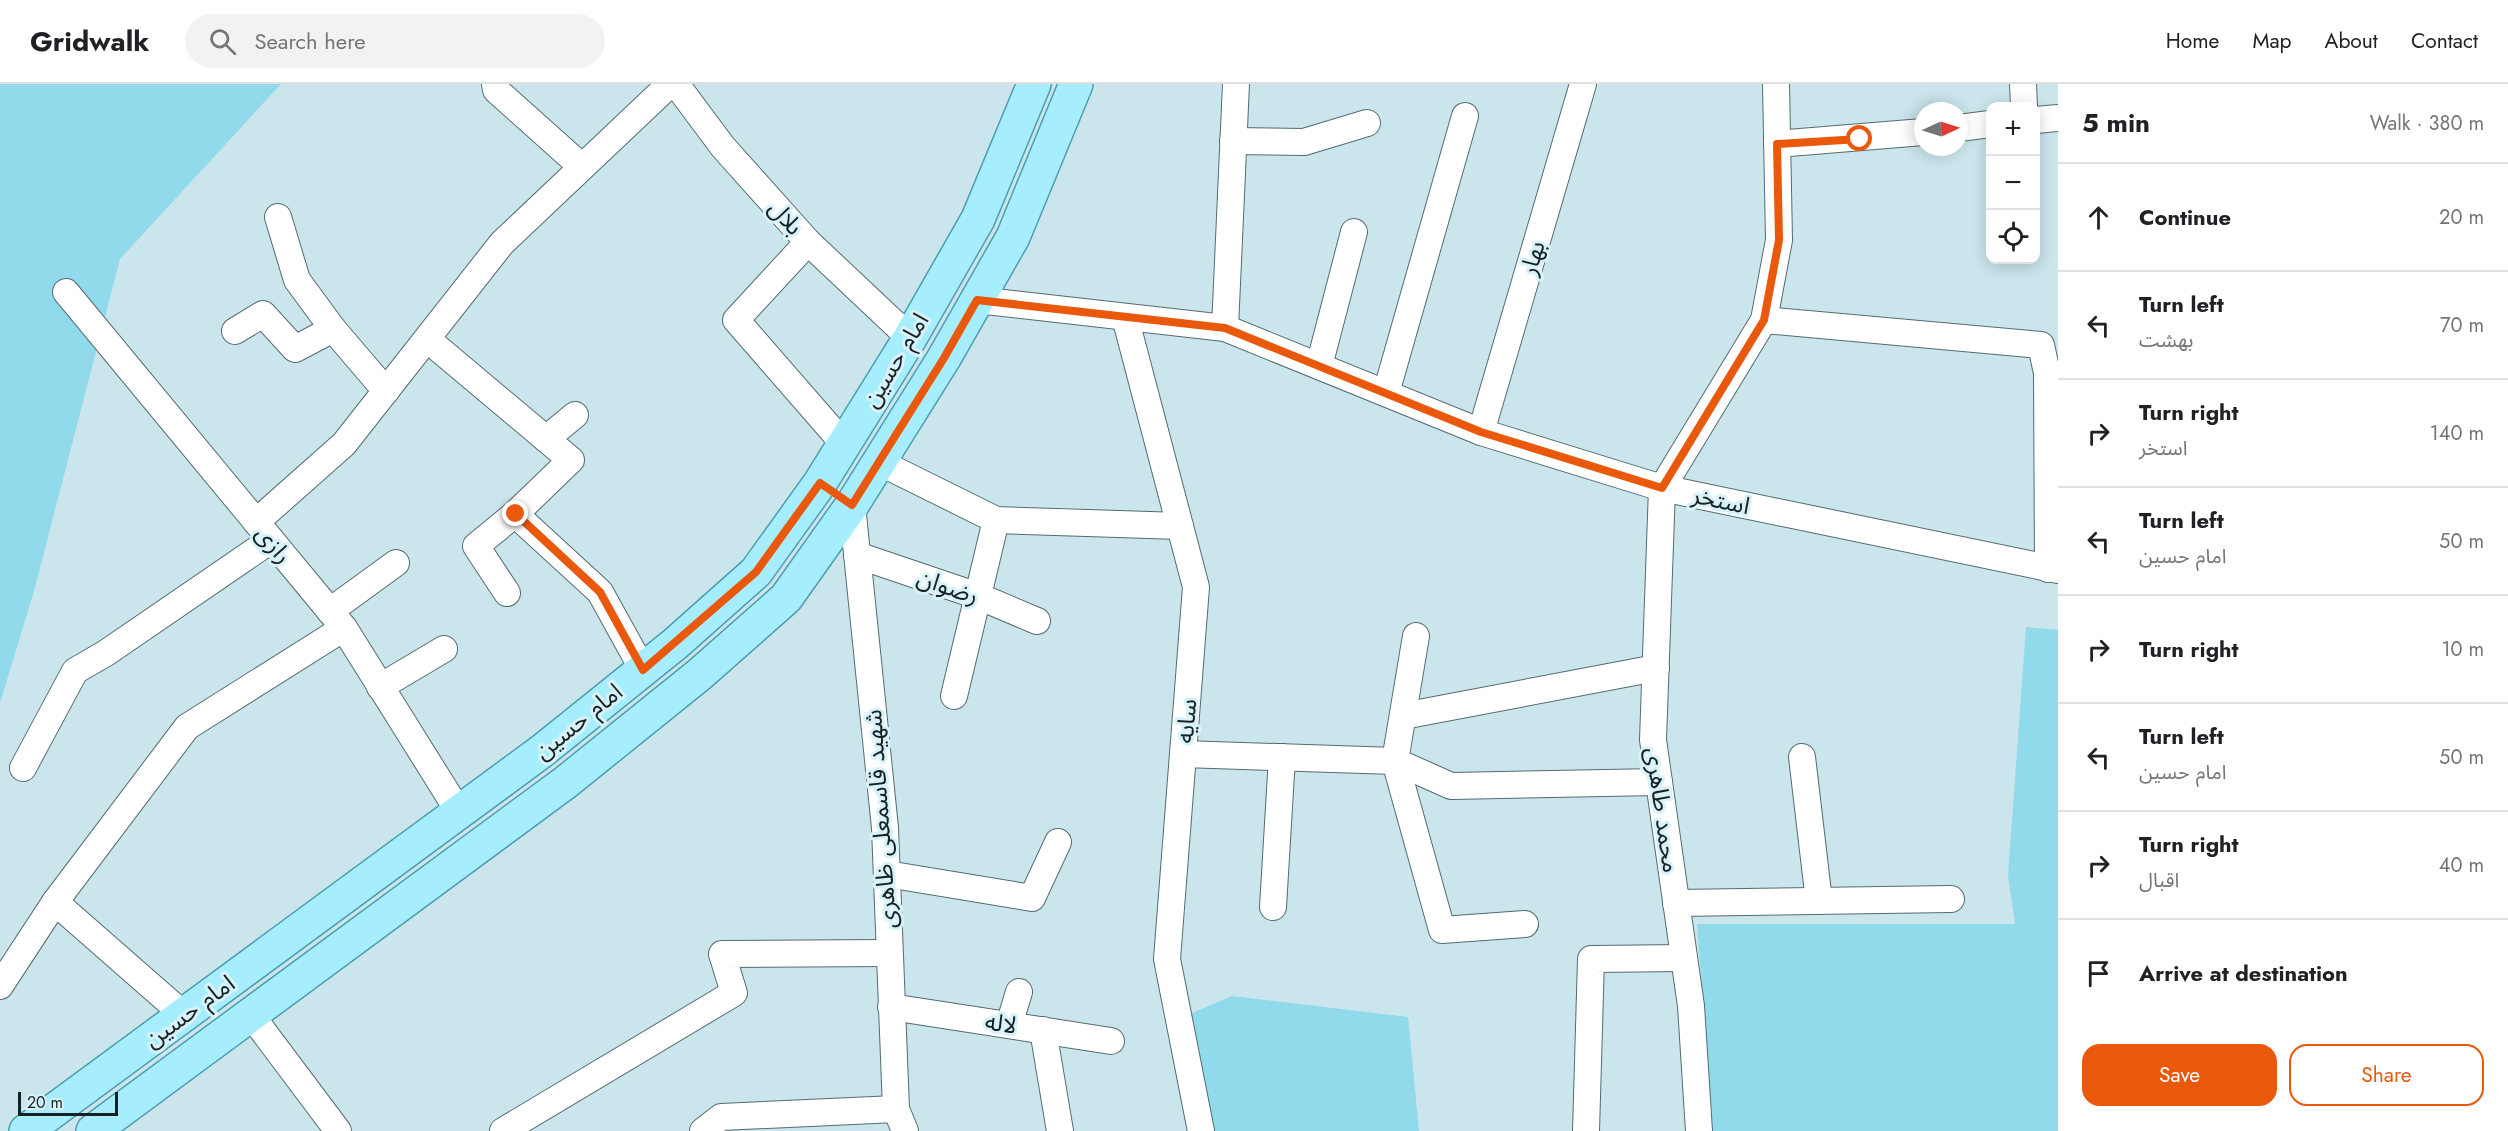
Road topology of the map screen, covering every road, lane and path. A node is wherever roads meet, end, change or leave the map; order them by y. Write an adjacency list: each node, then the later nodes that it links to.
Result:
1 (495, 84): 20 (street)
2 (670, 84): 20 (street)
3 (676, 84): 23 (street, بلال)
4 (1034, 84): 31 (main road, امام حسین)
5 (1076, 84): 25 (main road, امام حسین)
6 (1236, 84): 18 (street)
7 (1583, 84): 38 (street, بهار)
8 (1776, 84): 19 (street)
9 (2023, 84): 10 (street)
10 (2024, 102)
11 (1465, 116): 35 (street)
12 (2058, 118): 13 (street)
13 (2040, 120)
14 (1367, 123): 18 (street)
15 (1986, 125): 16 (street)
16 (1968, 127)
17 (1914, 133): 19 (street)
18 (1233, 141): 28 (street)
19 (1777, 144): 27 (street)
20 (582, 167): 32 (street)
21 (278, 217): 29 (street)
22 (1354, 232): 33 (street)
23 (808, 242): 31 (street, بلال); 40 (street)
24 (66, 292): 48 (street, رازی)
25 (977, 300): 26 (street, استخر); 41 (main road, امام حسین)
26 (1125, 317): 28 (street, استخر); 47 (street, سایه)
27 (1764, 320): 36 (street); 43 (street)
28 (1225, 328): 33 (street, استخر)
29 (333, 329): 30 (street); 34 (street)
30 (235, 331)
31 (910, 338): 40 (main road, امام حسین)
32 (427, 339): 34 (street); 39 (street)
33 (1319, 366): 35 (street, استخر)
34 (386, 391): 48 (street)
35 (1386, 393): 38 (street, استخر)
36 (2052, 400): 51 (street)
37 (575, 415): 39 (street)
38 (1481, 432): 43 (street, استخر)
39 (546, 438): 45 (street)
40 (844, 444): 42 (main road, امام حسین)
41 (879, 462): 44 (main road, امام حسین); 46 (street)
42 (820, 483): 44 (main road); 59 (main road, امام حسین)
43 (1662, 488): 51 (street, استخر); 58 (street, محمد طاهری)
44 (852, 505): 49 (street, شهید قاسمعلی ظاهری); 84 (main road, امام حسین)
45 (516, 514): 52 (street); 59 (street)
46 (996, 520): 47 (street); 53 (street)
47 (1180, 526): 63 (street, سایه)
48 (264, 531): 54 (street, رازی); 67 (street)
49 (857, 555): 53 (street, رضوان); 71 (street, شهید قاسمعلی ظاهری)
50 (396, 563): 54 (street)
51 (2053, 569)
52 (507, 593)
53 (978, 596): 55 (street, رضوان); 61 (street)
54 (337, 619): 60 (street, رازی); 74 (street)
55 (1037, 621)
56 (1416, 636): 62 (street)
57 (444, 649): 60 (street)
58 (1656, 668): 62 (street); 68 (street, محمد طاهری)
59 (643, 670): 69 (main road, امام حسین)
60 (380, 687): 69 (street, رازی)
61 (954, 696)
62 (1403, 716): 66 (street)
63 (1183, 754): 64 (street); 95 (street, سایه)
64 (1282, 757): 66 (street); 76 (street)
65 (1802, 757): 73 (street)
66 (1395, 761): 68 (street); 77 (street)
67 (23, 768)
68 (1659, 782): 75 (street, محمد طاهری)
69 (459, 812): 83 (main road, امام حسین)
70 (1058, 842): 71 (street)
71 (886, 874): 78 (street, شهید قاسمعلی ظاهری)
72 (1951, 898): 73 (street)
73 (1820, 901): 75 (street)
74 (55, 902): 80 (street); 83 (street)
75 (1676, 903): 79 (street, محمد طاهری)
76 (1273, 907)
77 (1525, 924)
78 (889, 952): 82 (street, شهید قاسمعلی ظاهری); 92 (street)
79 (1684, 958): 96 (street); 97 (street, محمد طاهری)
80 (0, 986)
81 (1019, 992): 85 (street)
82 (891, 1007): 85 (street, لاله); 88 (street, شهید قاسمعلی ظاهری)
83 (184, 1015): 89 (main road, امام حسین)
84 (251, 1015): 90 (main road, امام حسین); 91 (street)
85 (1009, 1025): 86 (street, لاله)
86 (1043, 1030): 87 (street, لاله); 94 (street)
87 (1111, 1041)
88 (900, 1120): 93 (street)
89 (26, 1131)
90 (93, 1131)
91 (338, 1131)
92 (503, 1131)
93 (704, 1131)
94 (1060, 1131)
95 (1200, 1131)
96 (1586, 1131)
97 (1699, 1131)

